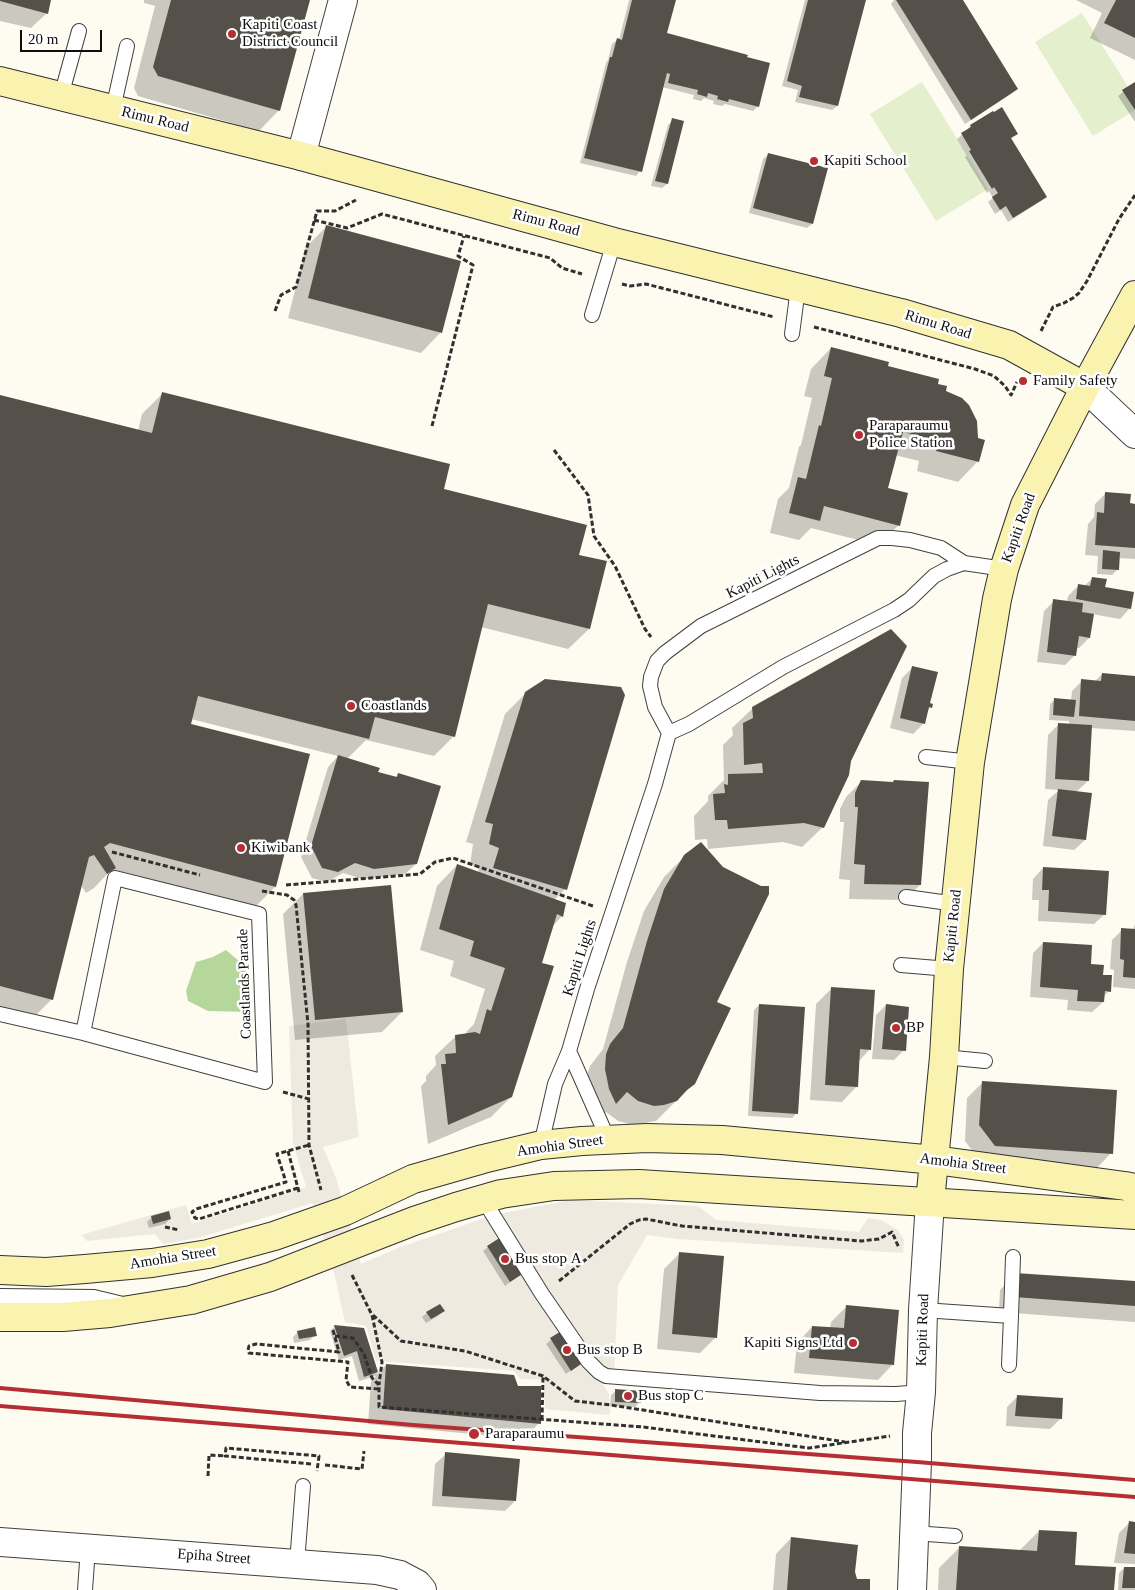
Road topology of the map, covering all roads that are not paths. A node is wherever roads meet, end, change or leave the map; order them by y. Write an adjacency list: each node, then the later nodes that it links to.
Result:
1 (343, 0): 7 (street)
2 (79, 31): 5 (lane)
3 (127, 46): 6 (lane)
4 (0, 81): 5 (main road, Rimu Road)
5 (62, 96): 6 (main road, Rimu Road)
6 (113, 109): 7 (main road, Rimu Road)
7 (300, 156): 8 (main road, Rimu Road)
8 (614, 242): 9 (main road, Rimu Road); 11 (lane)
9 (798, 288): 12 (lane); 13 (main road, Rimu Road)
10 (1135, 295): 13 (main road, Kapiti Road)
11 (592, 315)
12 (792, 328)
13 (1085, 386): 14 (street); 16 (main road, Kapiti Road)
14 (1135, 434)
15 (964, 563): 16 (lane, Kapiti Lights); 17 (lane, Kapiti Lights); 17 (lane, Kapiti Lights)
16 (1004, 569): 19 (main road, Kapiti Road)
17 (669, 733): 26 (lane, Kapiti Lights)
18 (926, 757): 19 (lane)
19 (970, 762): 21 (main road, Kapiti Road)
20 (906, 897): 21 (lane)
21 (956, 904): 23 (main road, Kapiti Road)
22 (901, 965): 23 (lane)
23 (949, 969): 27 (main road, Kapiti Road)
24 (0, 1014): 25 (lane, Coastlands Parade)
25 (83, 1033): 25 (lane, Coastlands Parade)
26 (569, 1051): 29 (lane); 30 (lane, Kapiti Lights)
27 (944, 1057): 28 (lane); 31 (main road, Kapiti Road)
28 (985, 1061)
29 (608, 1139): 30 (main road, Amohia Street); 31 (main road, Amohia Street)
30 (541, 1145): 37 (main road, Amohia Street)
31 (934, 1160): 32 (main road, Amohia Street); 34 (main road, Kapiti Road)
32 (1135, 1188)
33 (483, 1199): 34 (main road); 39 (main road); 44 (lane)
34 (930, 1202): 35 (main road); 40 (street, Kapiti Road)
35 (1135, 1215)
36 (1013, 1257): 41 (lane)
37 (7, 1267)
38 (0, 1296): 39 (lane)
39 (140, 1309): 42 (main road)
40 (923, 1310): 41 (lane); 44 (street, Kapiti Road)
41 (1011, 1316): 43 (lane)
42 (0, 1317)
43 (1009, 1365)
44 (920, 1392): 46 (street, Kapiti Road)
45 (303, 1486): 50 (lane)
46 (914, 1533): 47 (lane); 53 (street, Kapiti Road)
47 (955, 1536)
48 (0, 1542): 49 (street, Epiha Street)
49 (88, 1548): 50 (street, Epiha Street); 51 (lane)
50 (297, 1563): 52 (street, Epiha Street)
51 (85, 1590)
52 (422, 1590)
53 (912, 1590)

